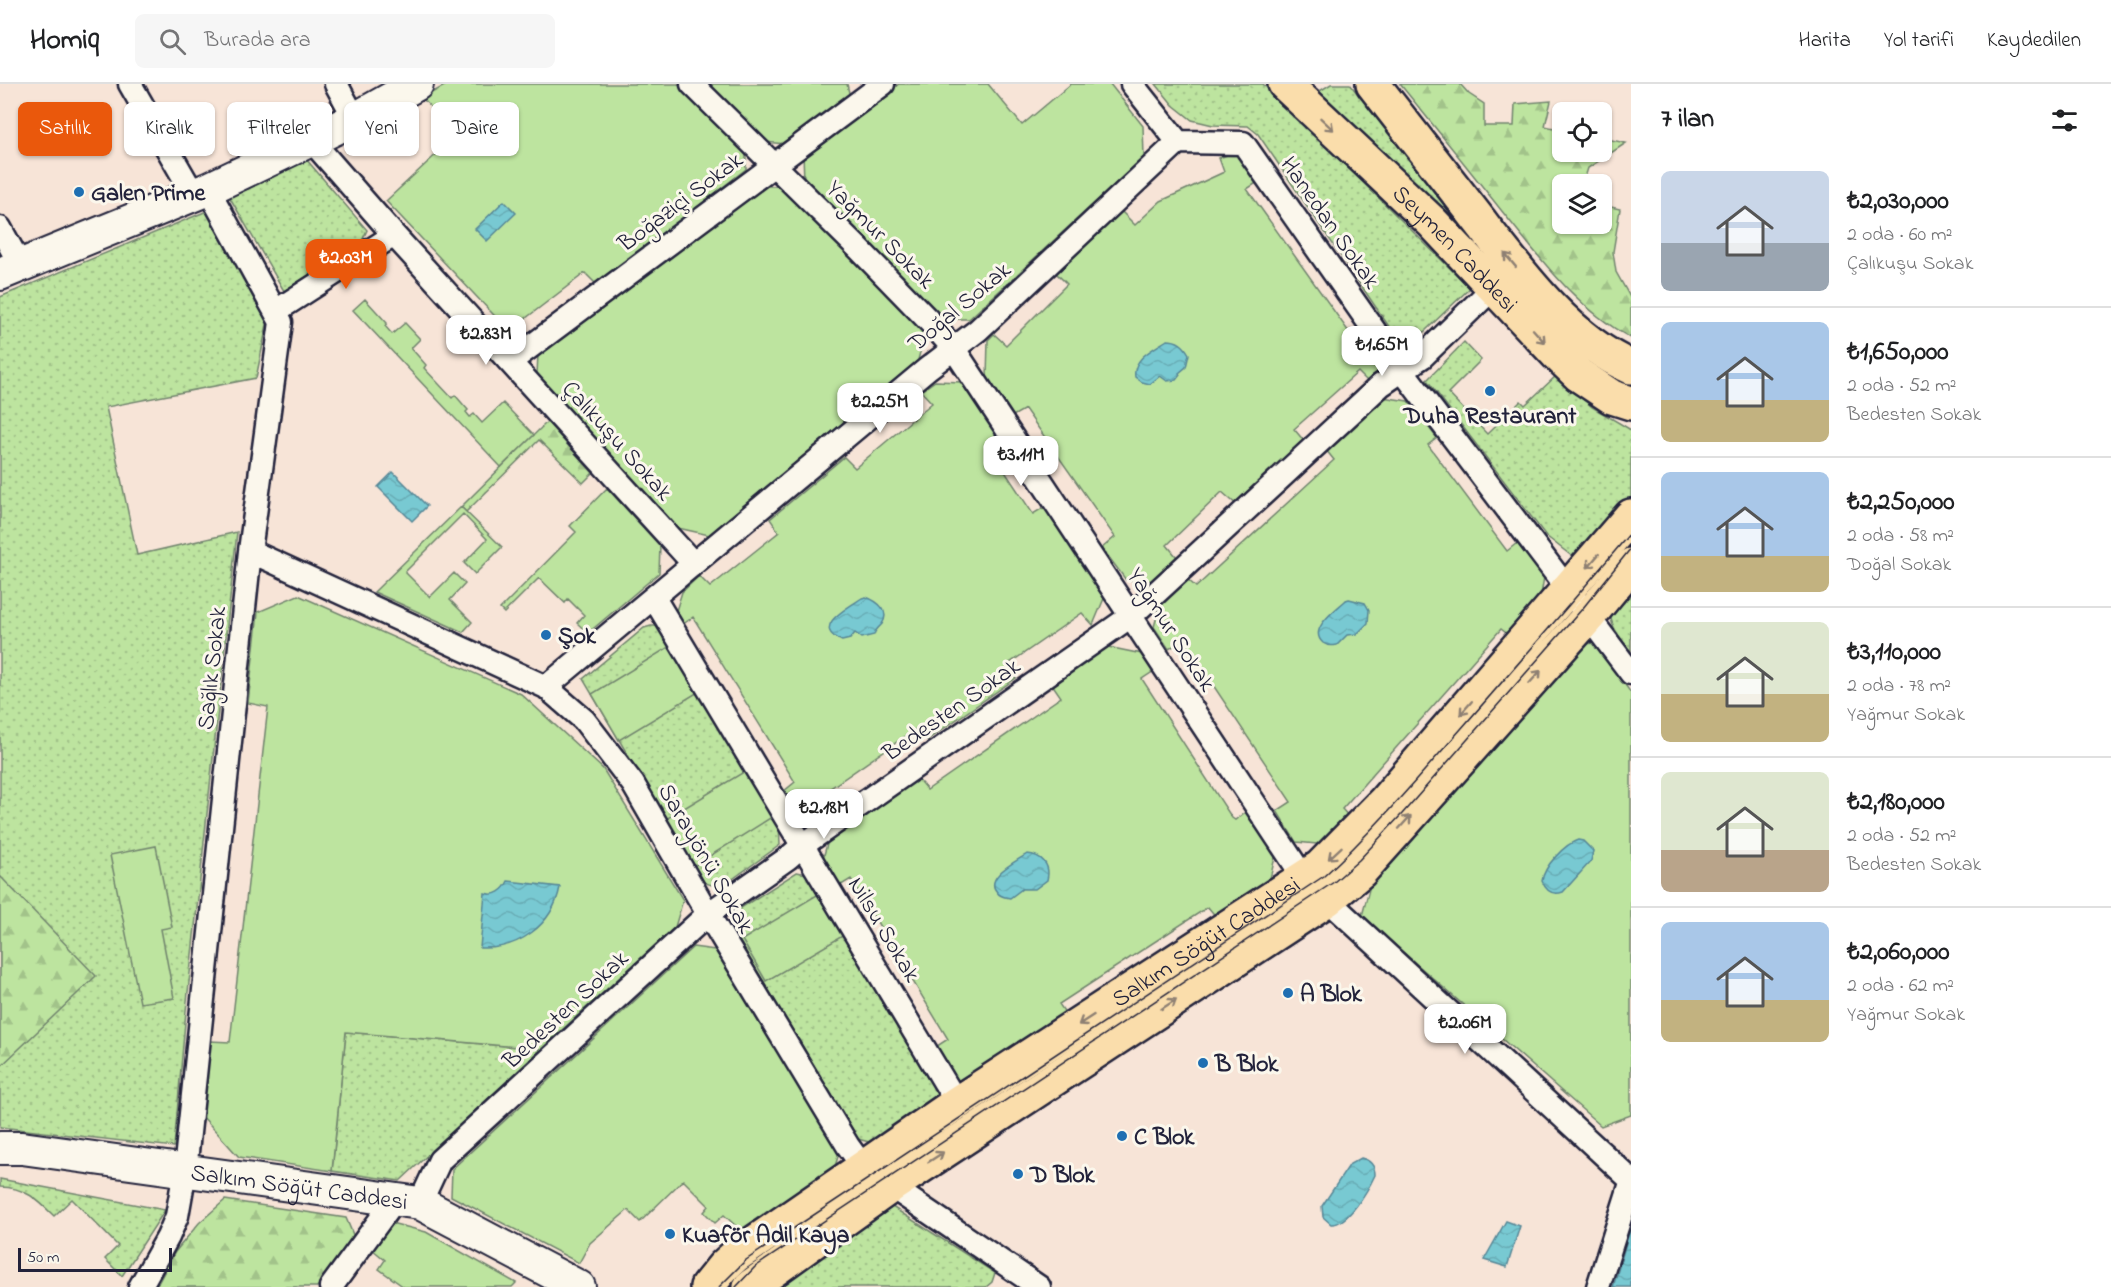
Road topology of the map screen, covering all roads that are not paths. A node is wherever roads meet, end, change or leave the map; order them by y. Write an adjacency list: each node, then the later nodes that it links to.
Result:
1 (130, 84): 15 (street, Sağlık Sokak)
2 (336, 84): 9 (street)
3 (417, 84): 10 (street)
4 (693, 84): 14 (street, Yağmur Sokak)
5 (883, 84): 14 (street, Boğaziçi Sokak)
6 (1132, 84): 11 (street)
7 (1285, 84): 19 (main road, Seymen Caddesi, one-way to 19)
8 (1373, 84): 23 (main road, Seymen Caddesi, one-way to 8)
9 (346, 102)
10 (385, 102)
11 (1178, 142): 21 (street, Doğal Sokak); 24 (street, Hanedan Sokak)
12 (277, 156): 15 (street)
13 (325, 156): 17 (street, Çalıkuşu Sokak)
14 (774, 165): 21 (street, Yağmur Sokak); 22 (street, Boğaziçi Sokak)
15 (201, 192): 18 (street); 20 (street, Sağlık Sokak)
16 (0, 228): 18 (street)
17 (394, 235): 20 (street); 22 (street, Çalıkuşu Sokak)
18 (10, 270)
19 (1494, 287): 24 (street, Bedesten Sokak); 25 (main road, Seymen Caddesi, one-way to 25)
20 (276, 311): 27 (street, Sağlık Sokak)
21 (954, 349): 28 (street, Doğal Sokak); 32 (street, Yağmur Sokak)
22 (510, 362): 28 (street, Çalıkuşu Sokak)
23 (1631, 367)
24 (1402, 370): 30 (street, Hanedan Sokak); 32 (street, Bedesten Sokak)
25 (1625, 404)
26 (1631, 516): 30 (main road, Salkım Söğüt Caddesi, one-way to 30)
27 (250, 551): 35 (street, Sarayönü Sokak); 43 (street, Sağlık Sokak)
28 (693, 563): 31 (street, Doğal Sokak)
29 (1631, 565): 33 (main road)
30 (1569, 590): 33 (street, Hanedan Sokak); 37 (main road, Salkım Söğüt Caddesi, one-way to 37)
31 (654, 598): 35 (street, Doğal Sokak); 36 (street, Nilsu Sokak)
32 (1131, 616): 36 (street, Bedesten Sokak); 37 (street, Yağmur Sokak)
33 (1589, 616): 34 (street, Hanedan Sokak); 38 (main road, one-way to 33)
34 (1631, 673)
35 (546, 687): 39 (street, Sarayönü Sokak)
36 (803, 844): 39 (street, Bedesten Sokak); 40 (street, Nilsu Sokak)
37 (1304, 878): 38 (street, Yağmur Sokak); 40 (main road, Salkım Söğüt Caddesi, one-way to 40)
38 (1328, 899): 44 (street, Yağmur Sokak); 45 (main road, one-way to 38)
39 (708, 914): 42 (street, Sarayönü Sokak); 46 (street, Bedesten Sokak)
40 (957, 1103): 42 (main road, Salkım Söğüt Caddesi)
41 (0, 1148): 43 (street, Salkım Söğüt Caddesi)
42 (864, 1168): 45 (street, Sarayönü Sokak); 51 (main road, Salkım Söğüt Caddesi)
43 (185, 1171): 46 (street, Salkım Söğüt Caddesi); 48 (street, Sağlık Sokak)
44 (1631, 1181): 53 (street)
45 (891, 1186): 47 (street, Sarayönü Sokak); 52 (main road)
46 (407, 1202): 49 (street, Bedesten Sokak); 50 (street, Salkım Söğüt Caddesi)
47 (1029, 1285)
48 (140, 1287)
49 (331, 1287)
50 (579, 1287)
51 (707, 1287)
52 (750, 1287)
53 (1598, 1287)

